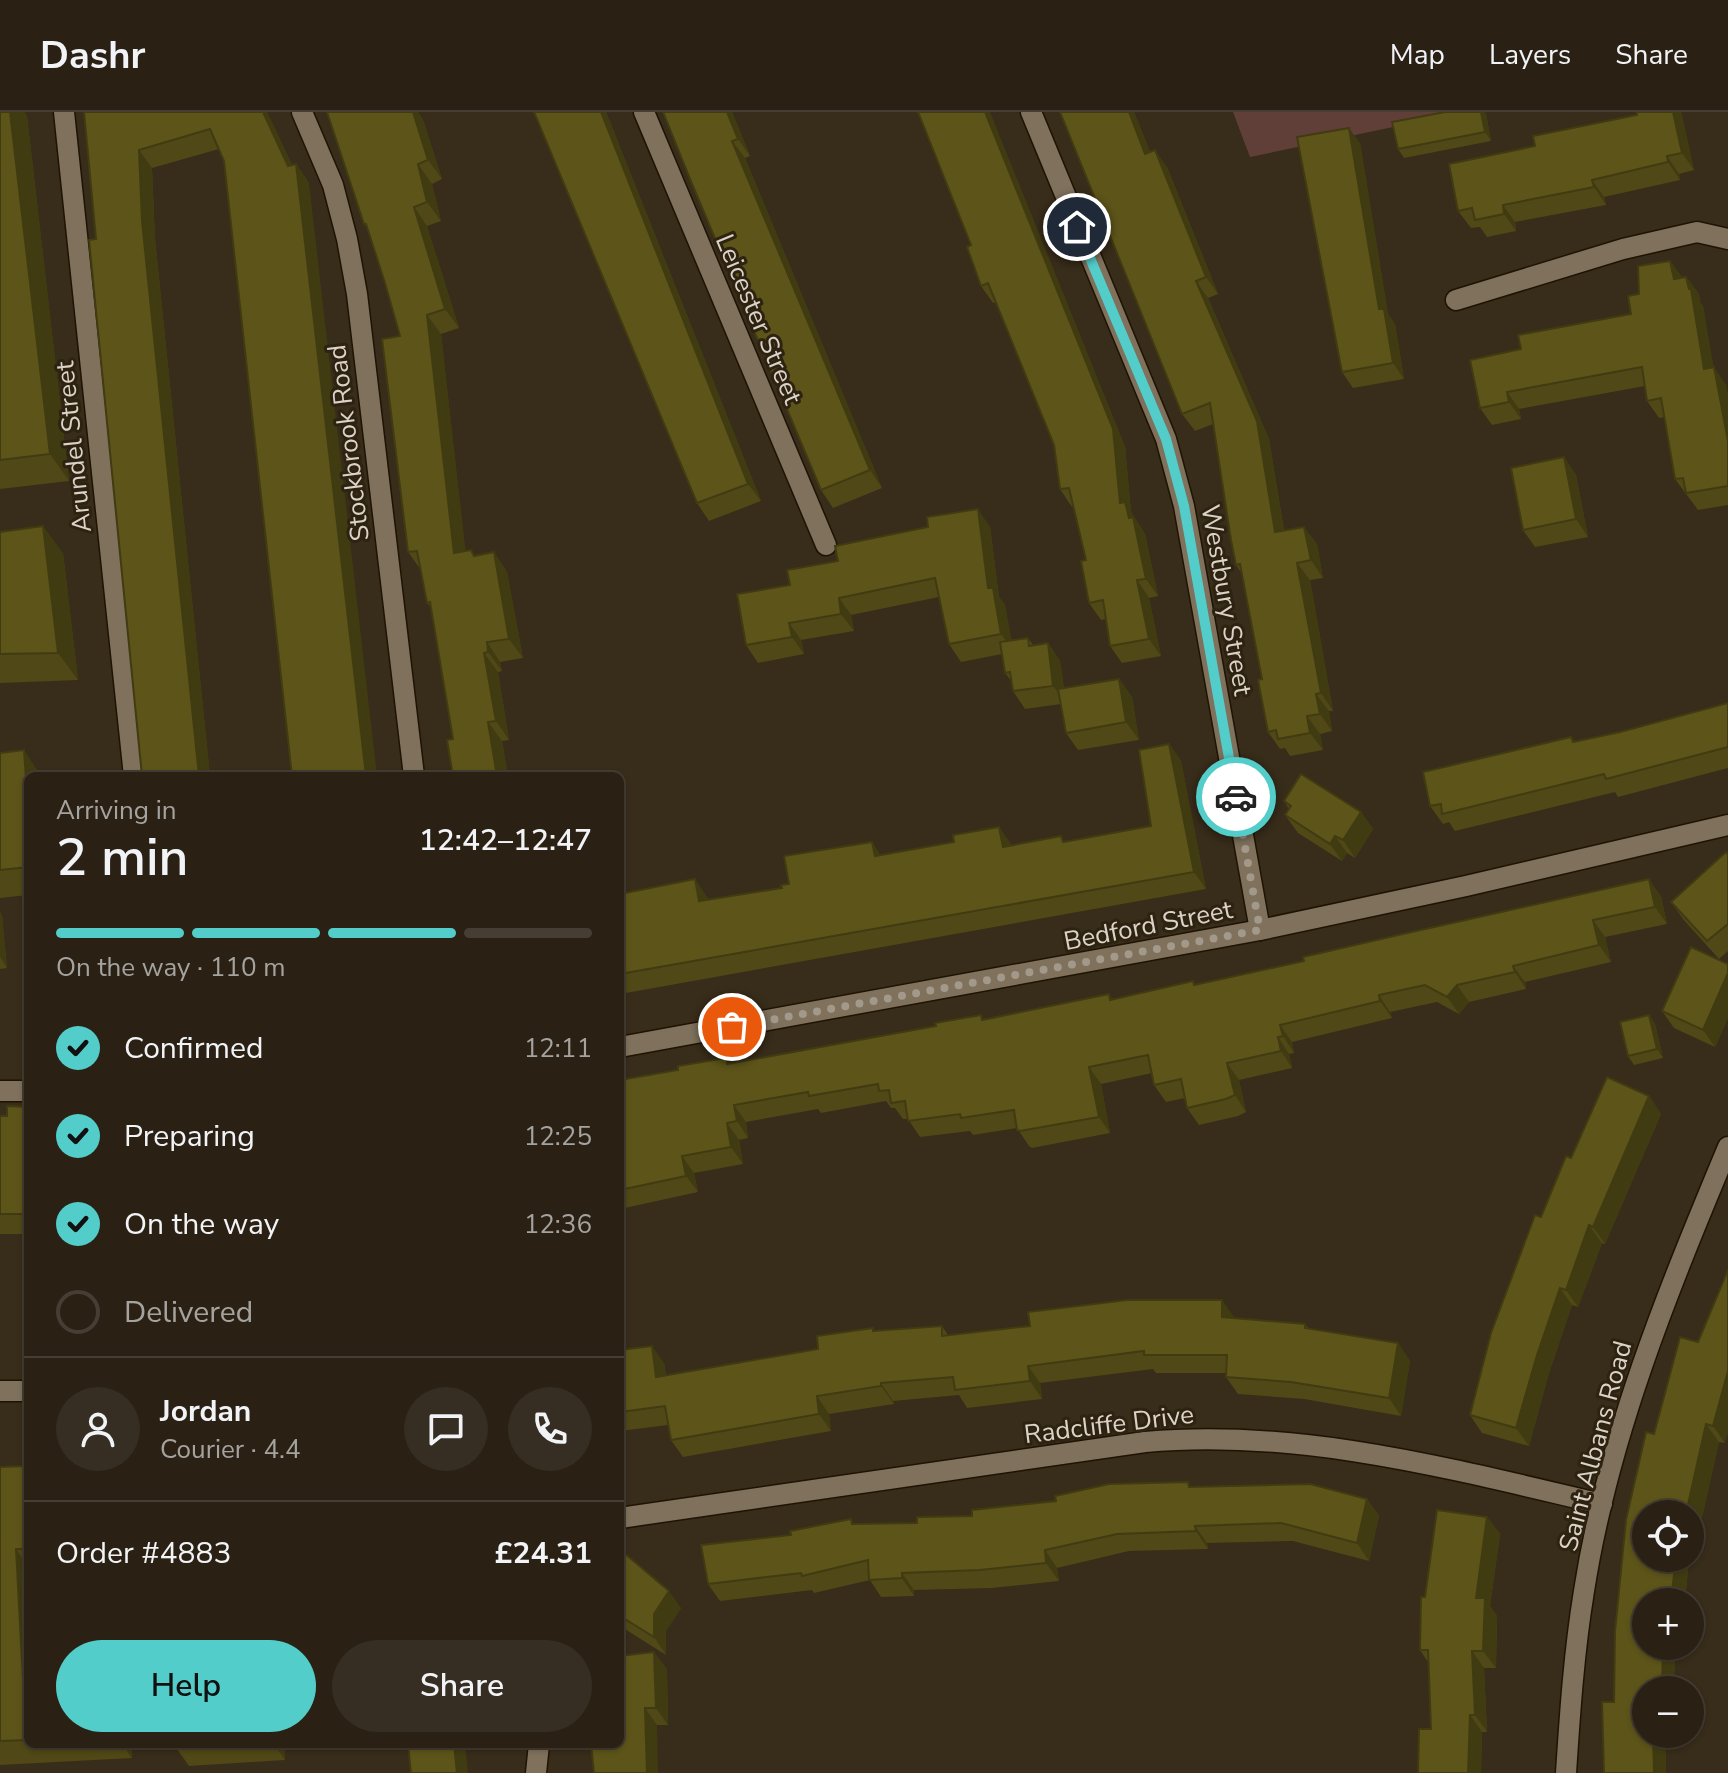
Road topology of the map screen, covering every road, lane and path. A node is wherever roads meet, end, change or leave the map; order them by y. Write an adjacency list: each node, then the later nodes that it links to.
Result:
1 (64, 112): 8 (street, Arundel Street)
2 (302, 112): 9 (street, Stockbrook Road)
3 (644, 112): 7 (street, Leicester Street)
4 (1031, 112): 11 (street, Westbury Street)
5 (1728, 239): 6 (street)
6 (1456, 300)
7 (826, 545)
8 (134, 772)
9 (414, 772)
10 (1728, 825): 11 (street, Bedford Street)
11 (1260, 930): 12 (street, Bedford Street)
12 (624, 1046)
13 (0, 1091): 14 (street)
14 (24, 1091)
15 (1728, 1147): 18 (street, Saint Albans Road)
16 (0, 1391): 17 (street)
17 (24, 1391)
18 (1602, 1504): 19 (street, Radcliffe Drive); 22 (street, Saint Albans Road)
19 (624, 1517)
20 (539, 1748): 21 (street)
21 (536, 1773)
22 (1566, 1773)

